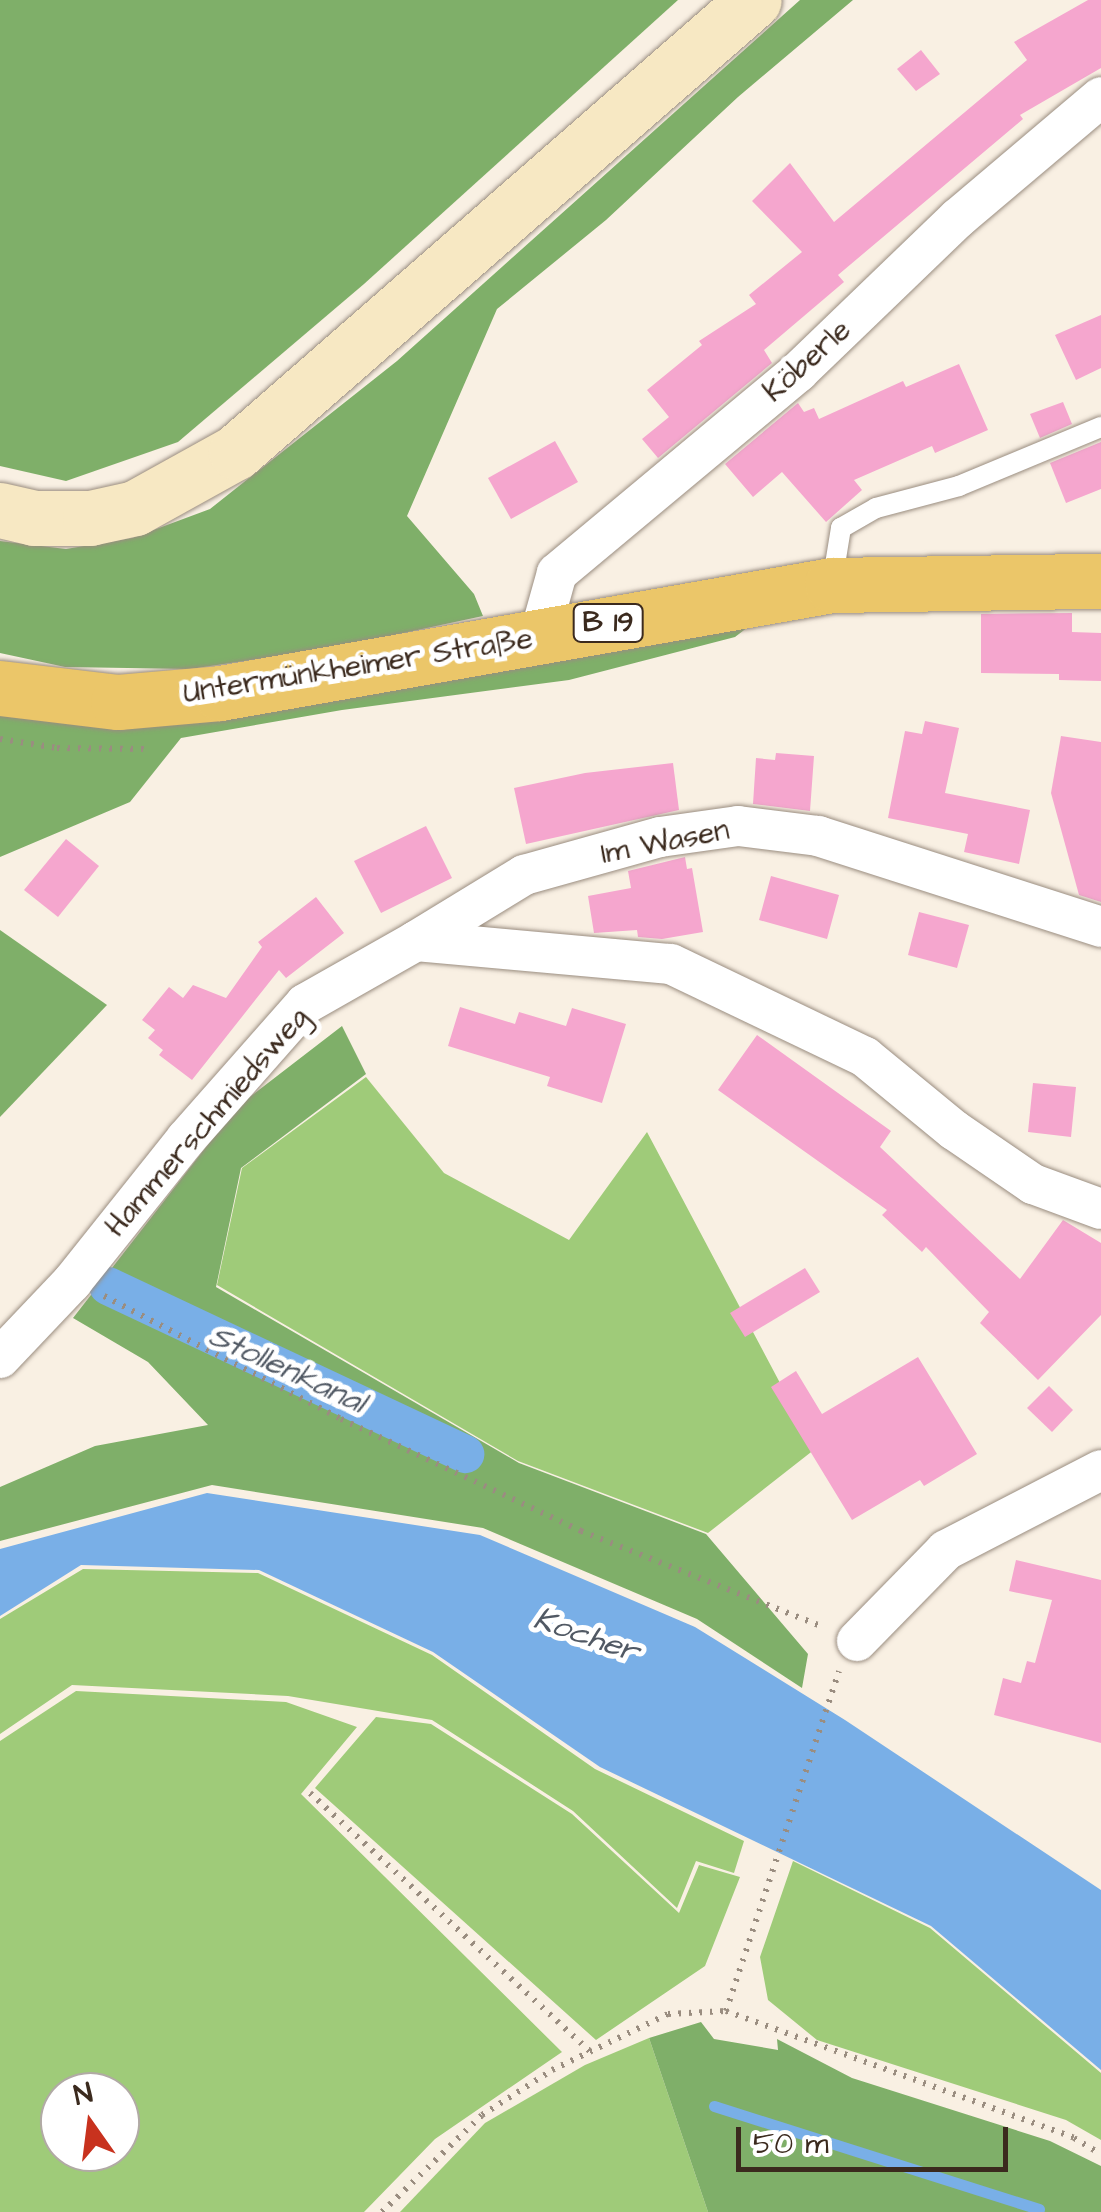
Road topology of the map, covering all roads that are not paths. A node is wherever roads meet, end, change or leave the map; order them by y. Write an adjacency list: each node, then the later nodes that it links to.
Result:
1 (754, 0): 4 (main road)
2 (1101, 97): 7 (street, Köberle)
3 (1101, 428): 6 (lane)
4 (0, 510)
5 (1101, 580): 6 (main road, Untermünkheimer Straße / B 19)
6 (832, 584): 7 (main road, Untermünkheimer Straße / B 19)
7 (539, 637): 8 (main road, Untermünkheimer Straße / B 19)
8 (0, 688)
9 (1101, 927): 10 (street, Im Wasen)
10 (416, 941): 11 (street); 12 (street, Hammerschmiedsweg)
11 (1101, 1209)
12 (0, 1358)
13 (1101, 1470): 14 (street)
14 (857, 1641)

